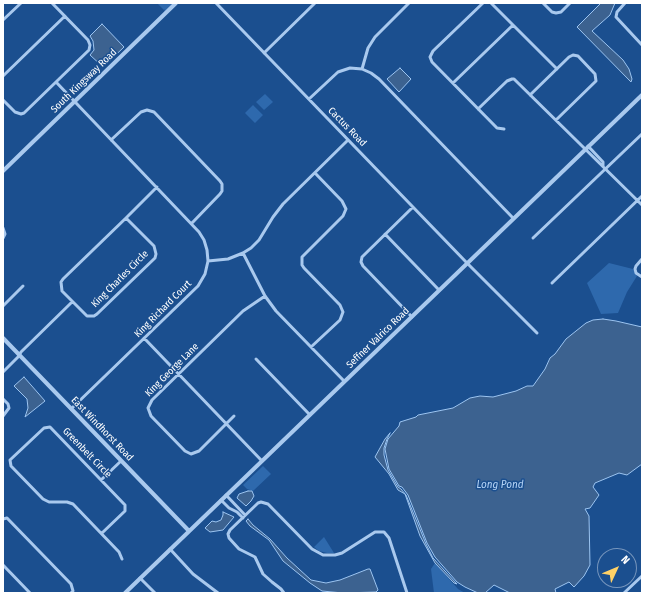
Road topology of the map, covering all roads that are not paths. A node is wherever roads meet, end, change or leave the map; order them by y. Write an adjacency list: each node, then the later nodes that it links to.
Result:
1 (20, 3): 13 (street)
2 (52, 3): 12 (street)
3 (176, 3): 26 (street, South Kingsway Road)
4 (216, 3): 16 (street, Cactus Road)
5 (315, 3): 16 (street)
6 (409, 3): 17 (street)
7 (483, 3): 21 (street)
8 (491, 3): 14 (street)
9 (543, 3): 10 (street)
10 (570, 3)
11 (625, 3): 15 (street)
12 (65, 16): 19 (street); 20 (street)
13 (3, 20)
14 (513, 25): 18 (street); 21 (street)
15 (642, 45)
16 (264, 53): 24 (street, Cactus Road)
17 (362, 69): 24 (street); 43 (street)
18 (556, 69): 22 (street); 28 (street)
19 (3, 76)
20 (56, 82): 25 (street); 26 (street, King Richard Court)
21 (453, 83): 27 (street)
22 (530, 95): 27 (street); 28 (street)
23 (642, 95): 33 (street, Seffner Valrico Road)
24 (309, 99): 32 (street, Cactus Road)
25 (3, 100)
26 (74, 102): 31 (street, King Richard Court); 35 (street, South Kingsway Road)
27 (478, 109): 29 (street)
28 (556, 120): 33 (street)
29 (504, 129)
30 (642, 134): 34 (street)
31 (111, 140): 37 (street, King Richard Court); 44 (street)
32 (348, 140): 36 (street); 41 (street, Cactus Road)
33 (587, 148): 34 (street); 43 (street, Seffner Valrico Road)
34 (605, 167): 39 (street); 48 (street)
35 (3, 170)
36 (315, 173): 49 (street); 64 (street)
37 (157, 187): 42 (street, King Charles Circle); 44 (street, King Richard Court)
38 (642, 196): 39 (street)
39 (638, 201): 40 (street); 54 (street)
40 (642, 205)
41 (413, 207): 46 (street); 52 (street, Cactus Road)
42 (126, 218): 58 (street, King Charles Circle); 58 (street, King Charles Circle)
43 (513, 218): 52 (street, Seffner Valrico Road)
44 (192, 223): 51 (street, King Richard Court)
45 (3, 228): 47 (street)
46 (385, 234): 56 (street); 60 (street)
47 (3, 238)
48 (533, 238)
49 (243, 253): 51 (street); 57 (street)
50 (642, 259): 53 (street)
51 (208, 261): 63 (street, King Richard Court)
52 (467, 263): 56 (street, Seffner Valrico Road); 61 (street, Cactus Road)
53 (642, 277)
54 (552, 284)
55 (23, 286): 59 (street)
56 (439, 290): 60 (street, Seffner Valrico Road)
57 (265, 296): 64 (street); 68 (street, King George Lane)
58 (72, 302): 65 (street)
59 (3, 306)
60 (412, 317): 69 (street, Seffner Valrico Road)
61 (537, 333)
62 (3, 338): 65 (street, East Windhorst Road)
63 (144, 338): 68 (street); 71 (street, King Richard Court)
64 (311, 347): 69 (street)
65 (20, 355): 67 (street); 71 (street, East Windhorst Road)
66 (256, 359): 72 (street)
67 (3, 372)
68 (178, 374): 75 (street); 75 (street, King George Lane)
69 (344, 381): 72 (street, Seffner Valrico Road)
70 (3, 399): 73 (street)
71 (71, 409): 76 (street, East Windhorst Road)
72 (310, 415): 77 (street, Seffner Valrico Road)
73 (3, 416)
74 (234, 416): 75 (street, King George Lane)
75 (226, 424): 77 (street)
76 (121, 461): 78 (street); 85 (street, East Windhorst Road)
77 (262, 461): 79 (street, Seffner Valrico Road)
78 (101, 480): 86 (street, Greenbelt Circle); 86 (street, Greenbelt Circle)
79 (226, 495): 80 (street, Seffner Valrico Road); 81 (street)
80 (221, 500): 82 (street); 85 (street, Seffner Valrico Road)
81 (235, 505): 82 (street); 83 (street)
82 (231, 509): 83 (street)
83 (244, 516): 97 (street); 98 (street)
84 (3, 519): 93 (street)
85 (189, 531): 87 (street, Seffner Valrico Road)
86 (102, 533): 88 (street, Greenbelt Circle)
87 (170, 549): 91 (street, Seffner Valrico Road); 96 (street)
88 (122, 559)
89 (3, 565): 92 (street)
90 (642, 576): 99 (street)
91 (140, 578): 94 (street, Seffner Valrico Road); 95 (street)
92 (30, 593)
93 (71, 593)
94 (125, 593)
95 (155, 593)
96 (218, 593)
97 (284, 593)
98 (407, 593)
99 (624, 593)

